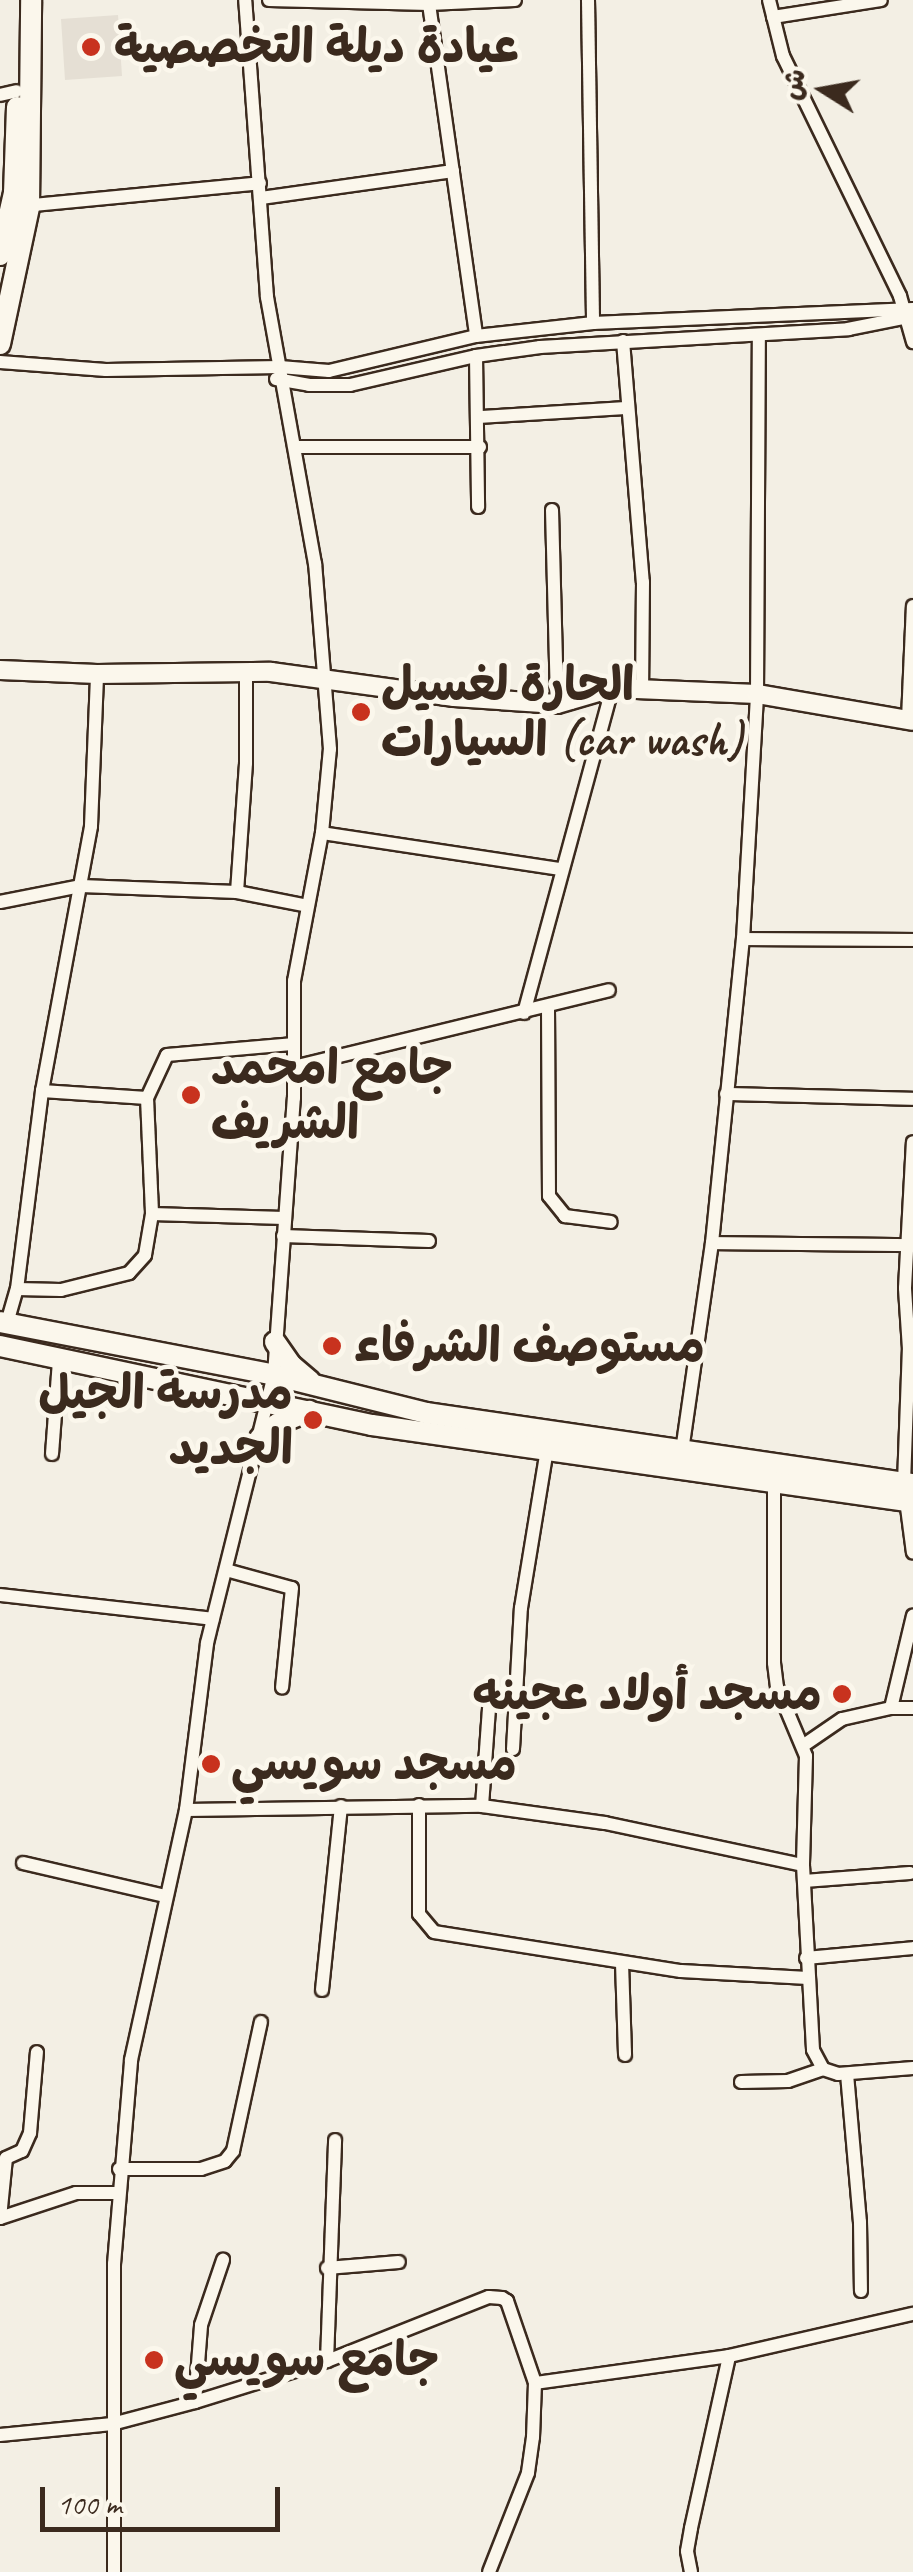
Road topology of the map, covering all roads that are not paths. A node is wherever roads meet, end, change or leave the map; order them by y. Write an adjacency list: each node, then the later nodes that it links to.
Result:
1 (18, 0): 11 (main road)
2 (31, 0): 14 (main road)
3 (245, 0): 13 (street)
4 (270, 0): 9 (street)
5 (515, 0): 9 (street)
6 (588, 0): 18 (street)
7 (769, 0): 10 (street)
8 (881, 0): 10 (street)
9 (429, 4): 12 (street)
10 (773, 17): 17 (street)
11 (8, 93): 14 (main road)
12 (453, 172): 13 (street); 19 (street)
13 (260, 190): 14 (street); 26 (street)
14 (20, 206): 15 (main road); 16 (main road)
15 (0, 254)
16 (8, 270): 23 (main road)
17 (910, 312): 18 (street); 20 (street); 22 (street)
18 (593, 323): 19 (street)
19 (476, 336): 26 (street)
20 (759, 336): 21 (street); 42 (street)
21 (622, 341): 24 (street); 29 (street)
22 (913, 342)
23 (0, 344)
24 (476, 356): 28 (street); 30 (street)
25 (0, 362): 27 (street)
26 (280, 367): 27 (street); 28 (street)
27 (250, 370): 28 (street)
28 (284, 382): 31 (street)
29 (628, 408): 30 (street); 41 (street)
30 (480, 417): 32 (street)
31 (297, 447): 32 (street); 39 (street)
32 (480, 448): 33 (street)
33 (478, 507)
34 (552, 510): 43 (street)
35 (913, 606): 44 (street)
36 (0, 670): 38 (street)
37 (246, 671): 38 (street); 39 (street); 48 (street)
38 (97, 674): 47 (street)
39 (326, 679): 43 (street); 45 (street)
40 (612, 688): 41 (street); 43 (street); 46 (street)
41 (642, 690): 42 (street)
42 (757, 694): 44 (street); 51 (street)
43 (557, 704)
44 (910, 720)
45 (322, 833): 46 (street); 50 (street)
46 (561, 869): 55 (street)
47 (81, 886): 48 (street); 49 (street); 58 (street)
48 (237, 892): 50 (street)
49 (0, 902)
50 (308, 906): 56 (street)
51 (743, 939): 52 (street); 59 (street)
52 (913, 940)
53 (609, 990): 54 (street)
54 (548, 1007): 55 (street); 65 (street)
55 (524, 1013): 57 (street)
56 (292, 1044): 57 (street); 60 (street)
57 (294, 1067): 64 (street)
58 (42, 1091): 60 (street); 70 (street)
59 (726, 1094): 61 (street); 68 (street)
60 (147, 1098): 63 (street)
61 (913, 1100)
62 (912, 1144): 69 (street)
63 (152, 1214): 64 (street); 70 (street)
64 (284, 1218): 66 (street)
65 (611, 1222)
66 (282, 1236): 67 (street); 72 (street)
67 (429, 1242)
68 (712, 1243): 69 (street); 81 (street)
69 (910, 1245): 84 (street)
70 (17, 1289): 71 (street)
71 (4, 1322): 75 (main road)
72 (274, 1342): 75 (street); 76 (main road)
73 (0, 1346): 74 (main road)
74 (59, 1360): 77 (main road); 82 (street)
75 (274, 1375): 76 (main road); 77 (street)
76 (320, 1387): 81 (main road)
77 (270, 1402): 78 (main road); 79 (street)
78 (310, 1411): 79 (main road); 80 (main road)
79 (260, 1438): 86 (street)
80 (547, 1449): 83 (main road); 95 (street)
81 (682, 1451): 84 (main road)
82 (52, 1454)
83 (774, 1482): 84 (main road); 94 (street)
84 (909, 1492): 85 (street)
85 (913, 1553)
86 (226, 1570): 89 (street); 90 (street)
87 (0, 1595): 89 (street)
88 (913, 1616): 92 (street)
89 (213, 1619): 99 (street)
90 (282, 1688)
91 (488, 1708): 98 (street)
92 (890, 1708): 93 (street); 94 (street)
93 (913, 1708)
94 (804, 1745): 101 (street)
95 (513, 1749)
96 (419, 1804): 97 (street); 98 (street); 107 (street)
97 (341, 1806): 99 (street); 109 (street)
98 (482, 1806): 101 (street)
99 (186, 1810): 104 (street)
100 (23, 1863): 104 (street)
101 (803, 1865): 103 (street)
102 (910, 1873): 103 (street)
103 (804, 1881): 106 (street)
104 (165, 1896): 119 (street)
105 (913, 1948): 106 (street)
106 (806, 1958): 108 (street)
107 (622, 1964): 108 (street); 112 (street)
108 (808, 1978): 113 (street)
109 (322, 1990)
110 (261, 2022): 119 (street)
111 (36, 2052): 118 (street)
112 (625, 2055)
113 (824, 2068): 115 (street); 116 (street)
114 (913, 2068): 115 (street)
115 (847, 2074): 125 (street)
116 (742, 2082)
117 (335, 2140): 124 (street)
118 (3, 2158): 121 (street)
119 (118, 2169): 120 (street)
120 (118, 2193): 121 (street); 131 (street)
121 (0, 2218)
122 (224, 2260): 130 (street)
123 (399, 2262): 124 (street)
124 (327, 2268): 128 (street)
125 (860, 2291)
126 (913, 2314): 127 (street)
127 (729, 2356): 129 (street); 135 (street)
128 (326, 2361): 129 (street); 130 (street)
129 (535, 2383): 134 (street)
130 (196, 2402): 131 (street)
131 (112, 2424): 132 (street); 133 (street)
132 (0, 2435)
133 (114, 2572)
134 (489, 2572)
135 (692, 2572)

